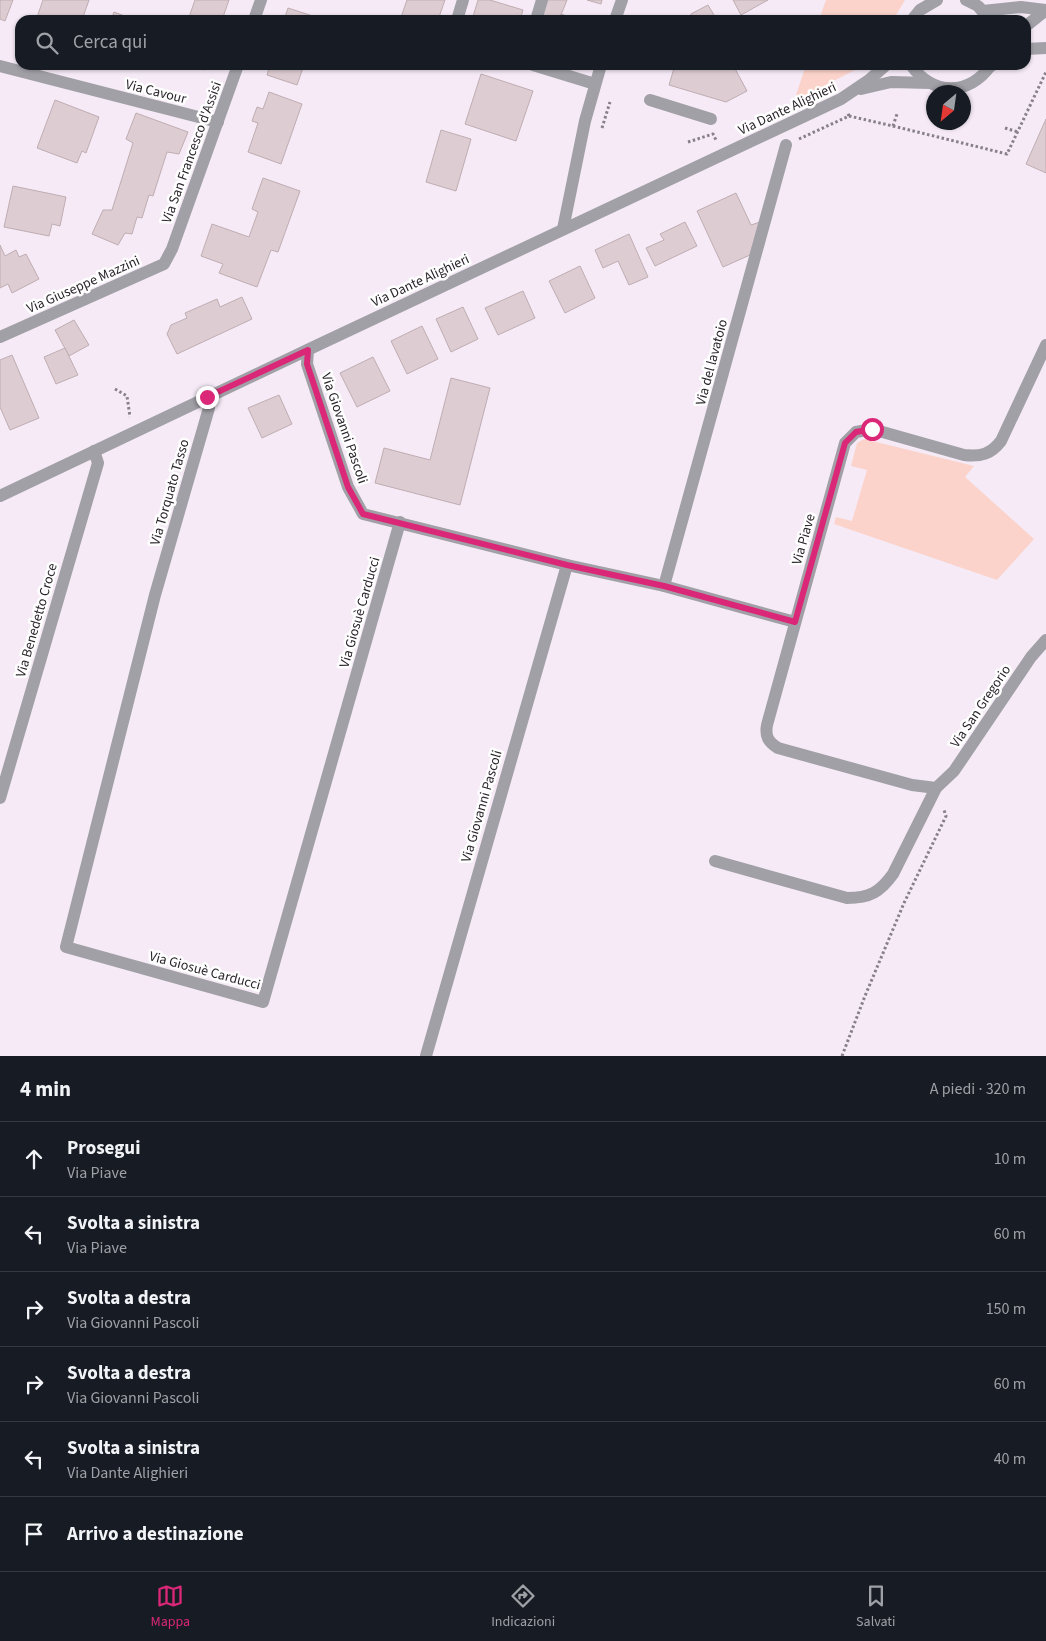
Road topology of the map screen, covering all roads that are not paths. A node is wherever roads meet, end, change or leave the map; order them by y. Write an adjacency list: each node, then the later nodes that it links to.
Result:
1 (260, 0): 9 (street)
2 (463, 0): 10 (street)
3 (542, 0): 11 (street)
4 (622, 0): 12 (street)
5 (937, 0): 13 (street)
6 (966, 0): 7 (street)
7 (983, 9): 8 (street)
8 (1046, 10): 14 (street)
9 (256, 15)
10 (458, 15)
11 (538, 15)
12 (617, 15)
13 (916, 15)
14 (1031, 22)
15 (1046, 48): 16 (street)
16 (1031, 49)
17 (0, 66): 18 (street, Via Cavour)
18 (15, 70)
19 (16, 70): 31 (street, Via Cavour)
20 (236, 70): 31 (street, Via San Francesco d'Assisi)
21 (549, 70): 26 (street)
22 (599, 70): 26 (street)
23 (880, 70): 28 (street, Via Dante Alighieri)
24 (915, 70): 27 (street)
25 (987, 70): 27 (street, Via Dante Alighieri)
26 (595, 84): 33 (street)
27 (930, 84): 28 (street, Via Dante Alighieri)
28 (854, 91): 33 (street, Via Dante Alighieri)
29 (650, 100): 30 (street)
30 (712, 119)
31 (218, 122): 34 (street, Via San Francesco d'Assisi)
32 (786, 145): 43 (street, Via del lavatoio)
33 (562, 229): 37 (street, Via Dante Alighieri)
34 (172, 249): 35 (street, Via Giuseppe Mazzini)
35 (0, 337)
36 (1046, 344): 45 (street, Via Piave)
37 (308, 350): 38 (street, Via Dante Alighieri); 41 (street, Via Giovanni Pascoli)
38 (207, 397): 39 (street, Via Dante Alighieri); 44 (street, Via Torquato Tasso)
39 (94, 451): 40 (street, Via Dante Alighieri); 48 (street, Via Benedetto Croce)
40 (0, 496)
41 (400, 522): 42 (street, Via Giovanni Pascoli); 44 (street, Via Giosuè Carducci)
42 (567, 565): 43 (street, Via Giovanni Pascoli); 50 (street, Via Giovanni Pascoli)
43 (664, 586): 45 (street, Via Giovanni Pascoli)
44 (156, 595)
45 (795, 622): 47 (street, Via Piave)
46 (1046, 640): 47 (street, Via San Gregorio)
47 (936, 788): 49 (street, Via San Gregorio)
48 (0, 798)
49 (715, 861)
50 (426, 1056)

